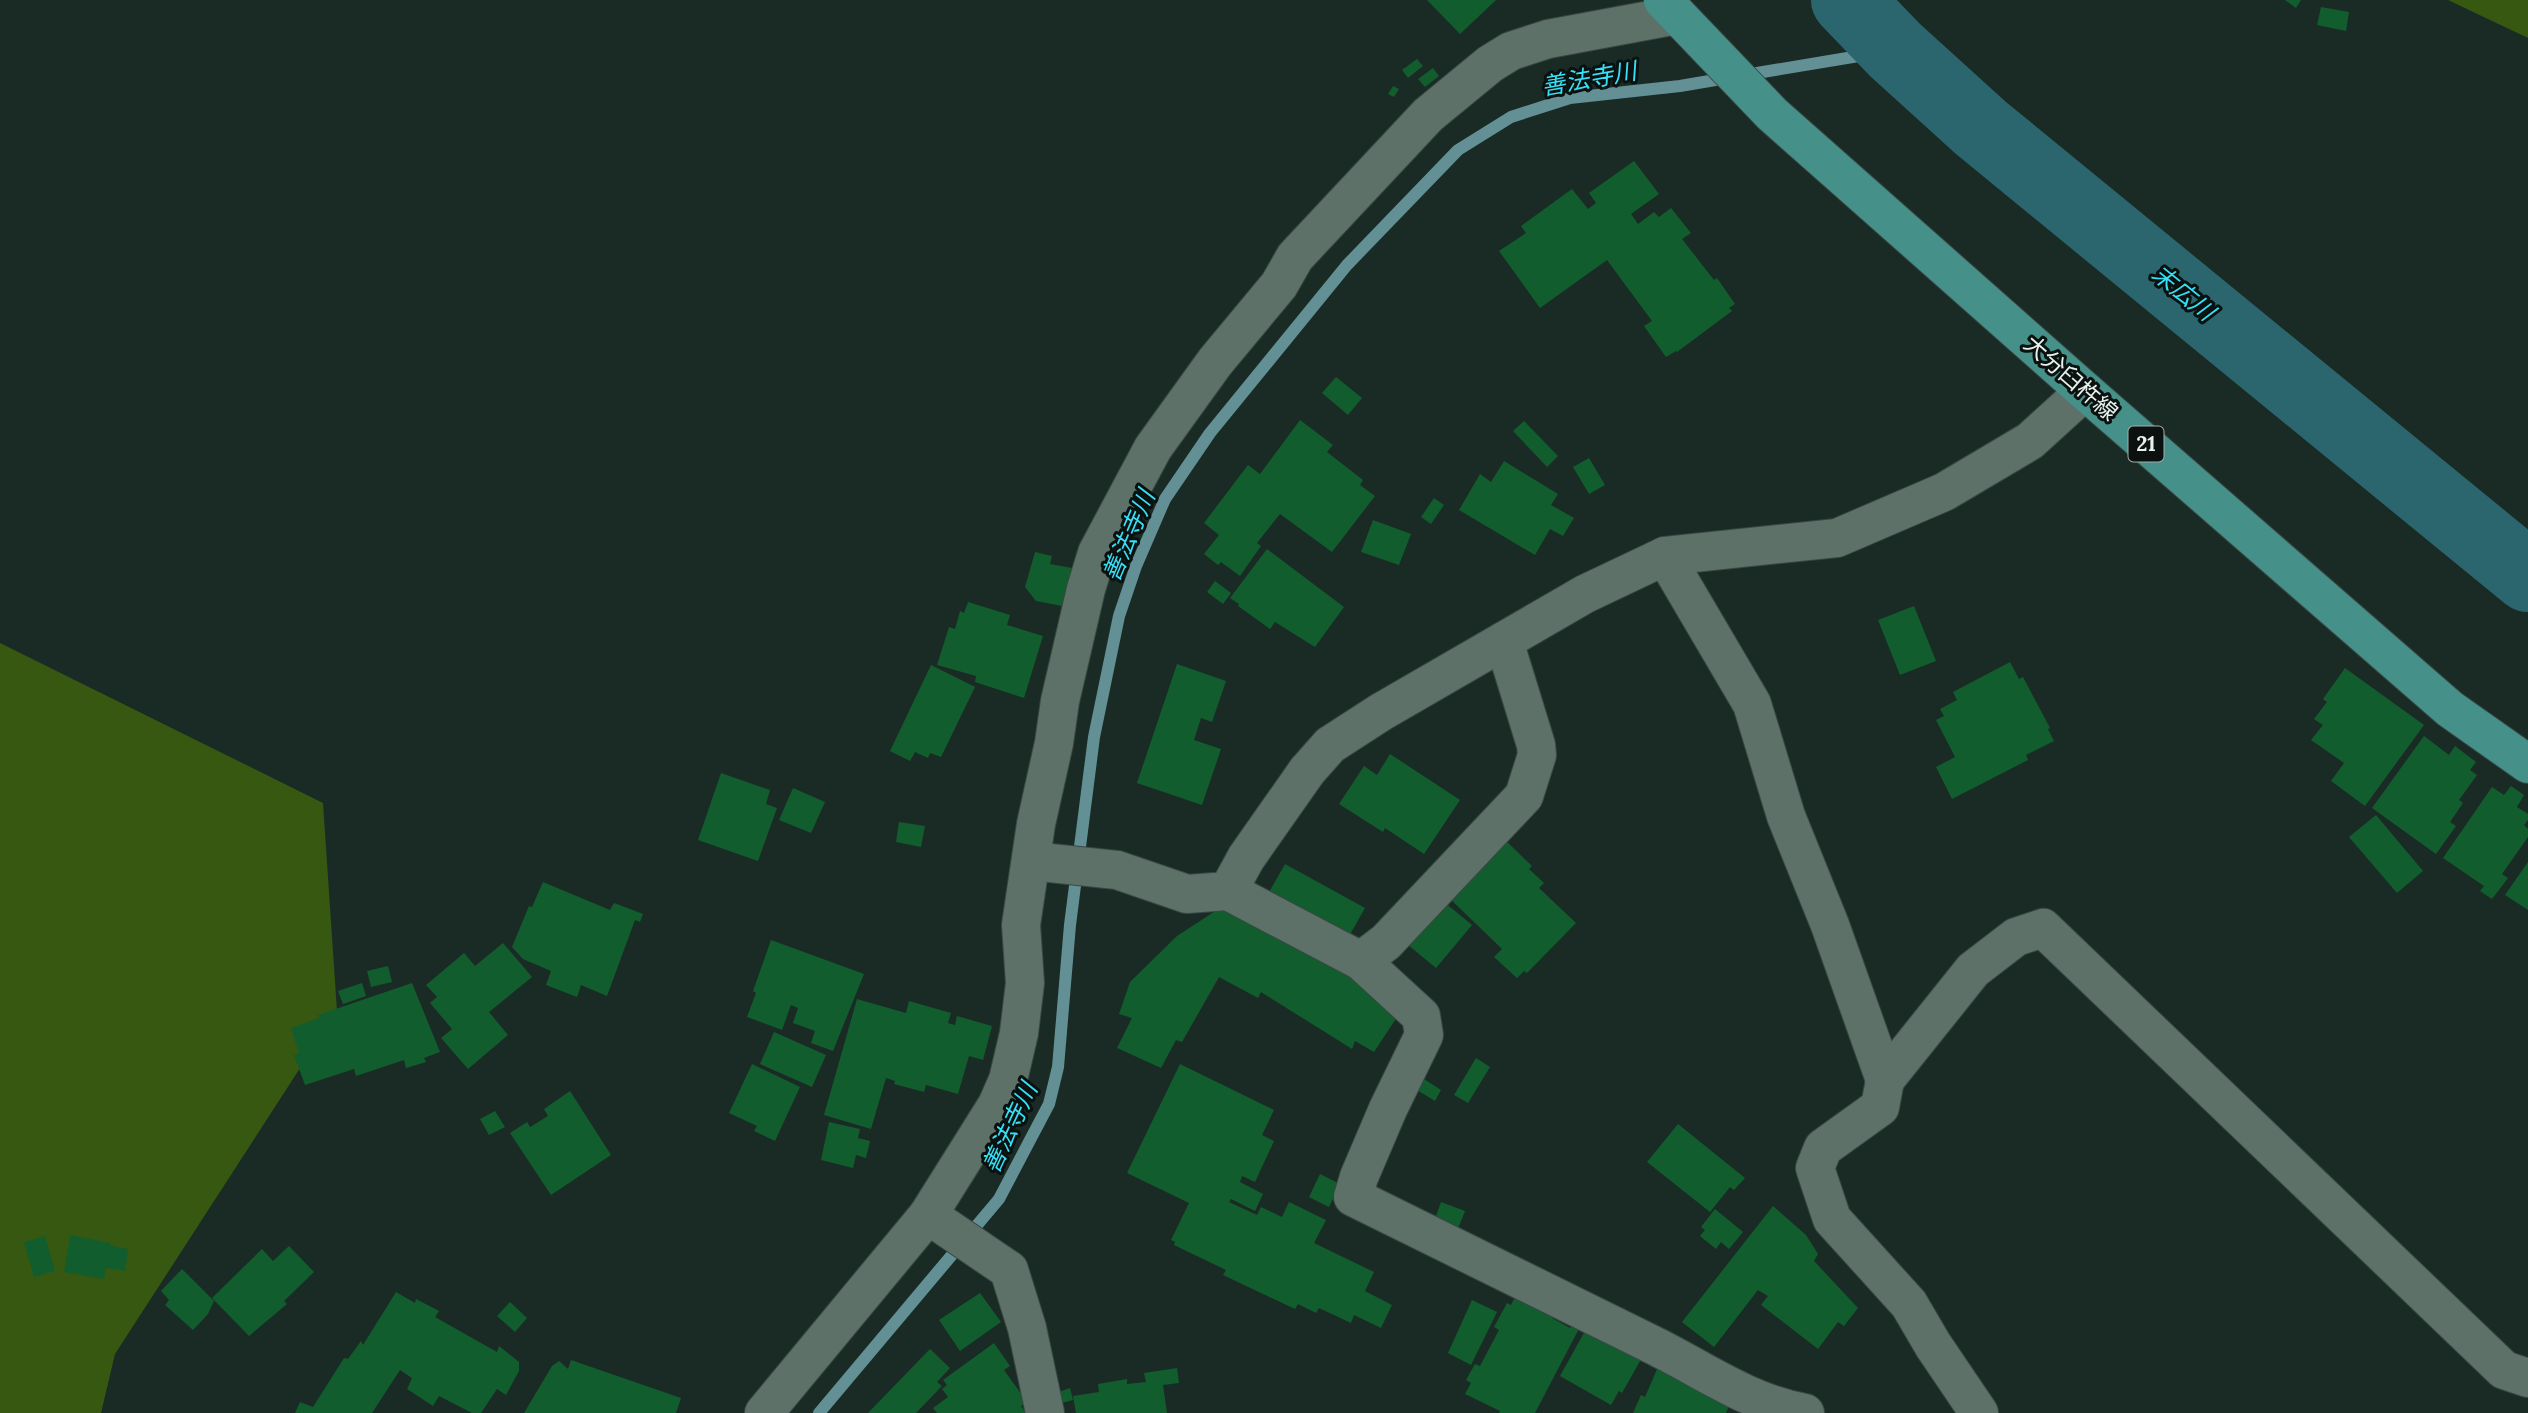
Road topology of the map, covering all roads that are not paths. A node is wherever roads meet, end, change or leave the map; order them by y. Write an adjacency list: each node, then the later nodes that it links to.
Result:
1 (1677, 15): 2 (main road, 大分臼杵線 / 21); 6 (street)
2 (2085, 391): 3 (street); 5 (main road, 大分臼杵線 / 21)
3 (1665, 556): 4 (street); 9 (street)
4 (1504, 641): 7 (street); 8 (street)
5 (2528, 764)
6 (1040, 862): 7 (street); 10 (street)
7 (1228, 891): 8 (street)
8 (1361, 961): 14 (street)
9 (1885, 1080): 11 (street); 15 (street)
10 (934, 1218): 12 (street); 13 (street)
11 (2528, 1378)
12 (764, 1413)
13 (1045, 1413)
14 (1805, 1413)
15 (1979, 1413)

